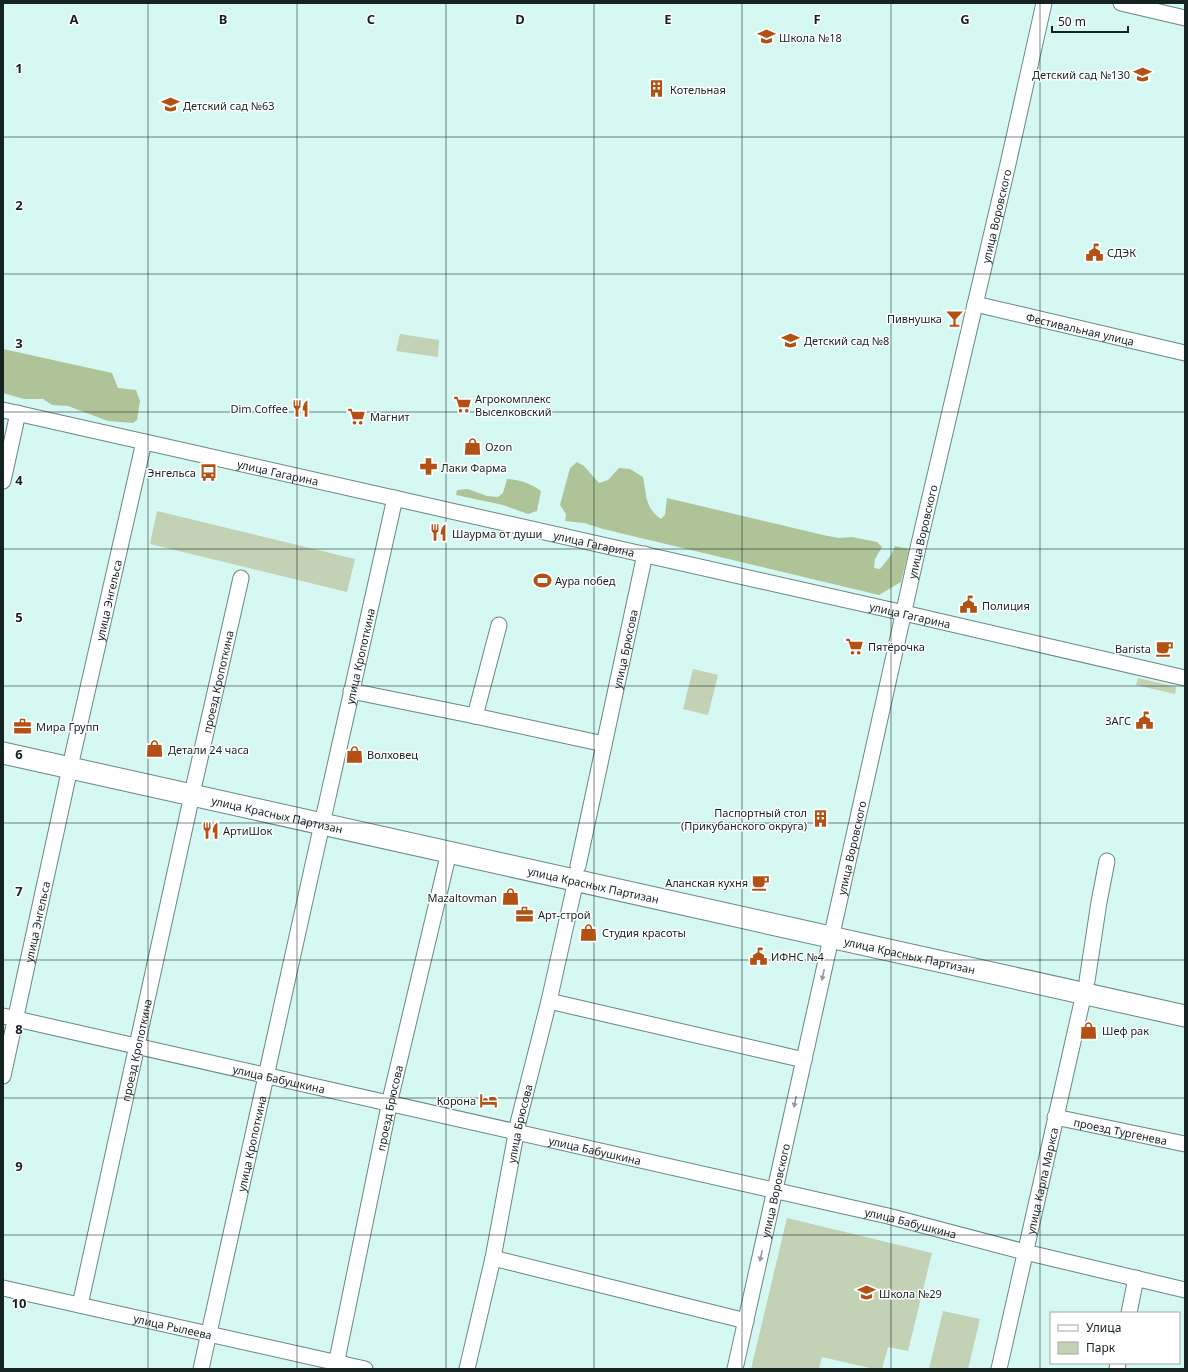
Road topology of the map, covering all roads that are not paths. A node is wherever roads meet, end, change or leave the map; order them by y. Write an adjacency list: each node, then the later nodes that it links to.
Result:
1 (1044, 3): 4 (street, улица Воровского)
2 (1120, 3): 3 (street)
3 (1185, 18)
4 (975, 304): 5 (street, Фестивальная улица); 12 (street, улица Воровского)
5 (1185, 353)
6 (10, 412): 7 (street, улица Гагарина); 8 (street)
7 (144, 442): 9 (street, улица Гагарина); 20 (street, улица Энгельса)
8 (3, 481)
9 (395, 498): 10 (street, улица Гагарина); 15 (street, улица Кропоткина)
10 (645, 554): 12 (street, улица Гагарина); 18 (street, улица Брюсова)
11 (241, 578): 21 (street, проезд Кропоткина)
12 (904, 613): 14 (street, улица Гагарина); 26 (street, улица Воровского)
13 (499, 625): 16 (street)
14 (1185, 678)
15 (352, 691): 16 (street); 22 (street, улица Кропоткина)
16 (476, 716): 18 (street)
17 (3, 742): 20 (highway, улица Красных Партизан)
18 (604, 744): 25 (street, улица Брюсова)
19 (3, 753): 20 (highway, улица Красных Партизан)
20 (71, 763): 21 (highway, улица Красных Партизан); 31 (street, улица Энгельса)
21 (193, 790): 22 (highway, улица Красных Партизан); 32 (street, проезд Кропоткина)
22 (323, 819): 23 (highway, улица Красных Партизан); 25 (highway, улица Красных Партизан); 35 (street, улица Кропоткина)
23 (449, 852): 25 (highway, улица Красных Партизан); 36 (street, проезд Брюсова)
24 (1108, 861): 27 (street, улица Карла Маркса)
25 (577, 873): 26 (highway, улица Красных Партизан); 28 (street, улица Брюсова)
26 (832, 931): 27 (highway, улица Красных Партизан); 33 (street, улица Воровского, one-way to 33)
27 (1086, 987): 29 (highway, улица Красных Партизан); 30 (highway, улица Красных Партизан); 37 (street, улица Карла Маркса)
28 (549, 1001): 33 (street); 38 (street, улица Брюсова)
29 (1185, 1002)
30 (1185, 1016)
31 (9, 1018): 32 (street, улица Бабушкина); 34 (street, улица Энгельса)
32 (136, 1046): 35 (street, улица Бабушкина); 46 (street, проезд Кропоткина)
33 (804, 1060): 40 (street, улица Воровского, one-way to 40)
34 (3, 1076)
35 (266, 1076): 36 (street, улица Бабушкина); 49 (street, улица Кропоткина)
36 (389, 1104): 38 (street, улица Бабушкина); 50 (street, проезд Брюсова)
37 (1055, 1117): 39 (street, проезд Тургенева); 41 (street, улица Карла Маркса)
38 (516, 1132): 40 (street, улица Бабушкина); 42 (street, улица Брюсова)
39 (1185, 1144)
40 (775, 1191): 41 (street, улица Бабушкина); 48 (street, улица Воровского, one-way to 48)
41 (1025, 1252): 43 (street, улица Бабушкина); 55 (street, улица Карла Маркса)
42 (493, 1258): 48 (street); 53 (street, улица Брюсова)
43 (1136, 1278): 45 (street, улица Бабушкина); 47 (street)
44 (3, 1288): 46 (street, улица Рылеева)
45 (1185, 1290)
46 (80, 1305): 49 (street, улица Рылеева)
47 (1129, 1312)
48 (746, 1321): 54 (street, улица Воровского)
49 (208, 1334): 50 (street, улица Рылеева); 51 (street, улица Кропоткина)
50 (342, 1366): 52 (street, улица Рылеева)
51 (201, 1369)
52 (365, 1369)
53 (467, 1369)
54 (735, 1369)
55 (999, 1369)

